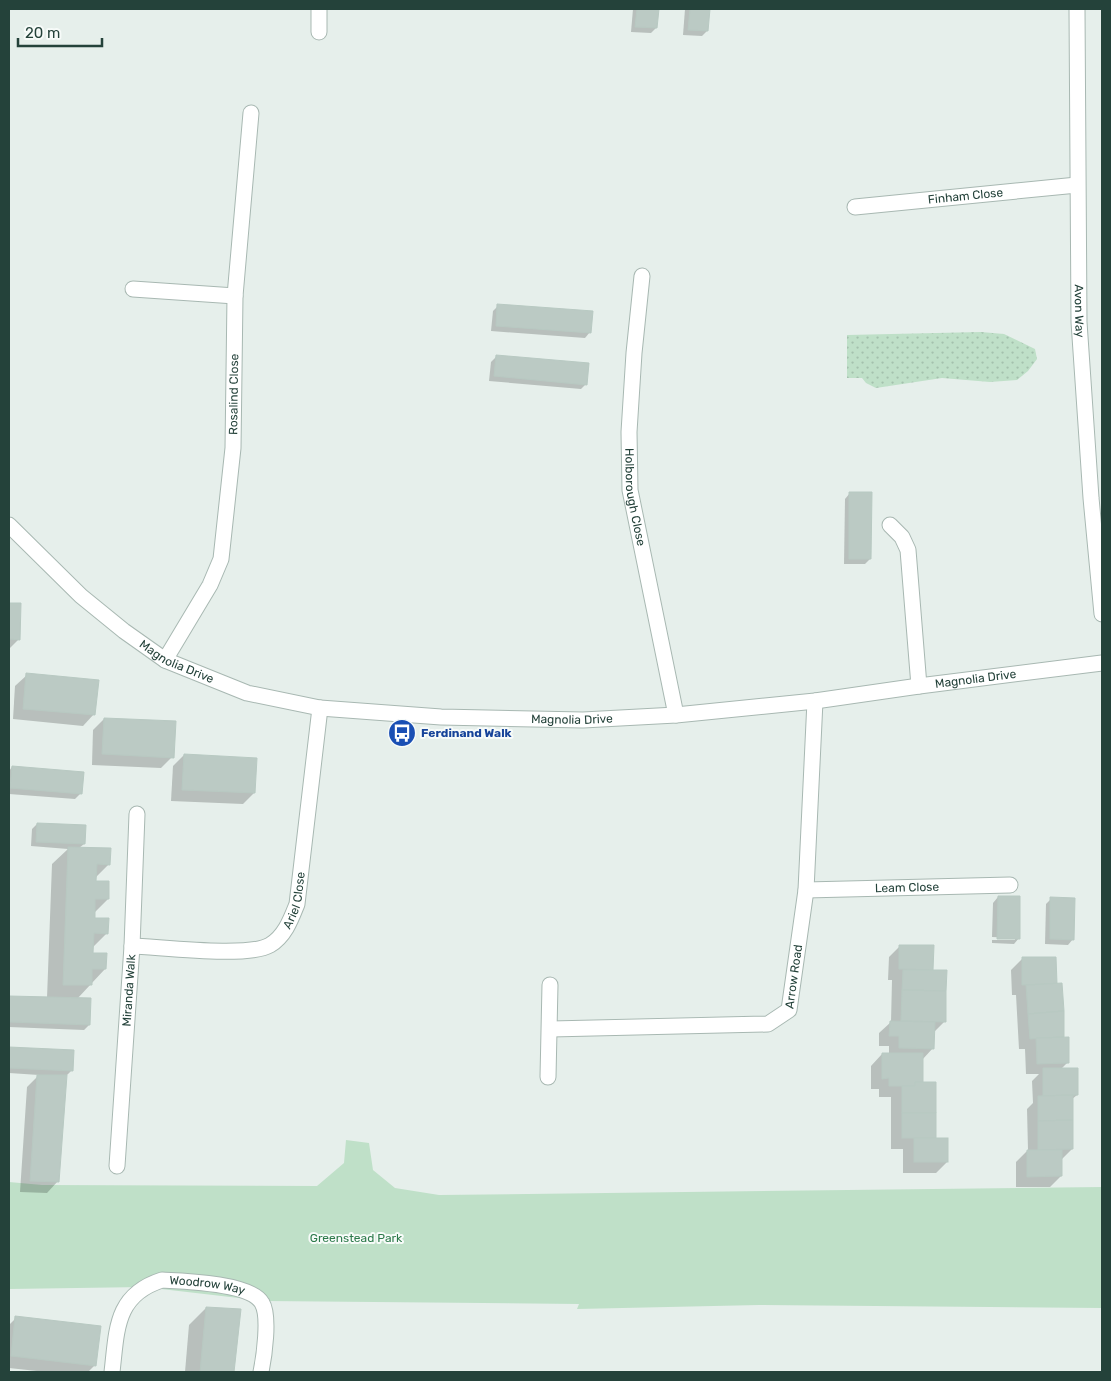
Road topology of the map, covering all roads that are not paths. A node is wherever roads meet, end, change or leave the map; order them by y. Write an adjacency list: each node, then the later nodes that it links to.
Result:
1 (319, 9): 3 (street)
2 (1077, 9): 5 (street, Avon Way)
3 (319, 32)
4 (252, 113): 9 (street, Rosalind Close)
5 (1077, 185): 6 (street, Finham Close); 10 (street, Avon Way)
6 (855, 206)
7 (642, 276): 19 (street, Holborough Close)
8 (133, 289): 9 (street)
9 (235, 296): 14 (street, Rosalind Close)
10 (1097, 498): 13 (street, Avon Way)
11 (9, 525): 14 (street, Magnolia Drive)
12 (890, 525): 16 (street)
13 (1102, 614)
14 (165, 660): 18 (street, Magnolia Drive)
15 (1102, 663): 16 (street, Magnolia Drive)
16 (919, 686): 17 (street, Magnolia Drive)
17 (814, 702): 19 (street, Magnolia Drive); 22 (street, Arrow Road)
18 (320, 708): 19 (street, Magnolia Drive); 23 (street, Ariel Close)
19 (676, 715)
20 (137, 814): 23 (street, Miranda Walk)
21 (1010, 885): 22 (street, Leam Close)
22 (806, 890): 25 (street, Arrow Road)
23 (132, 946): 27 (street, Miranda Walk)
24 (550, 985): 25 (street)
25 (550, 1029): 26 (street)
26 (548, 1077)
27 (116, 1166)
28 (112, 1372): 29 (street, Woodrow Way)
29 (261, 1372)

